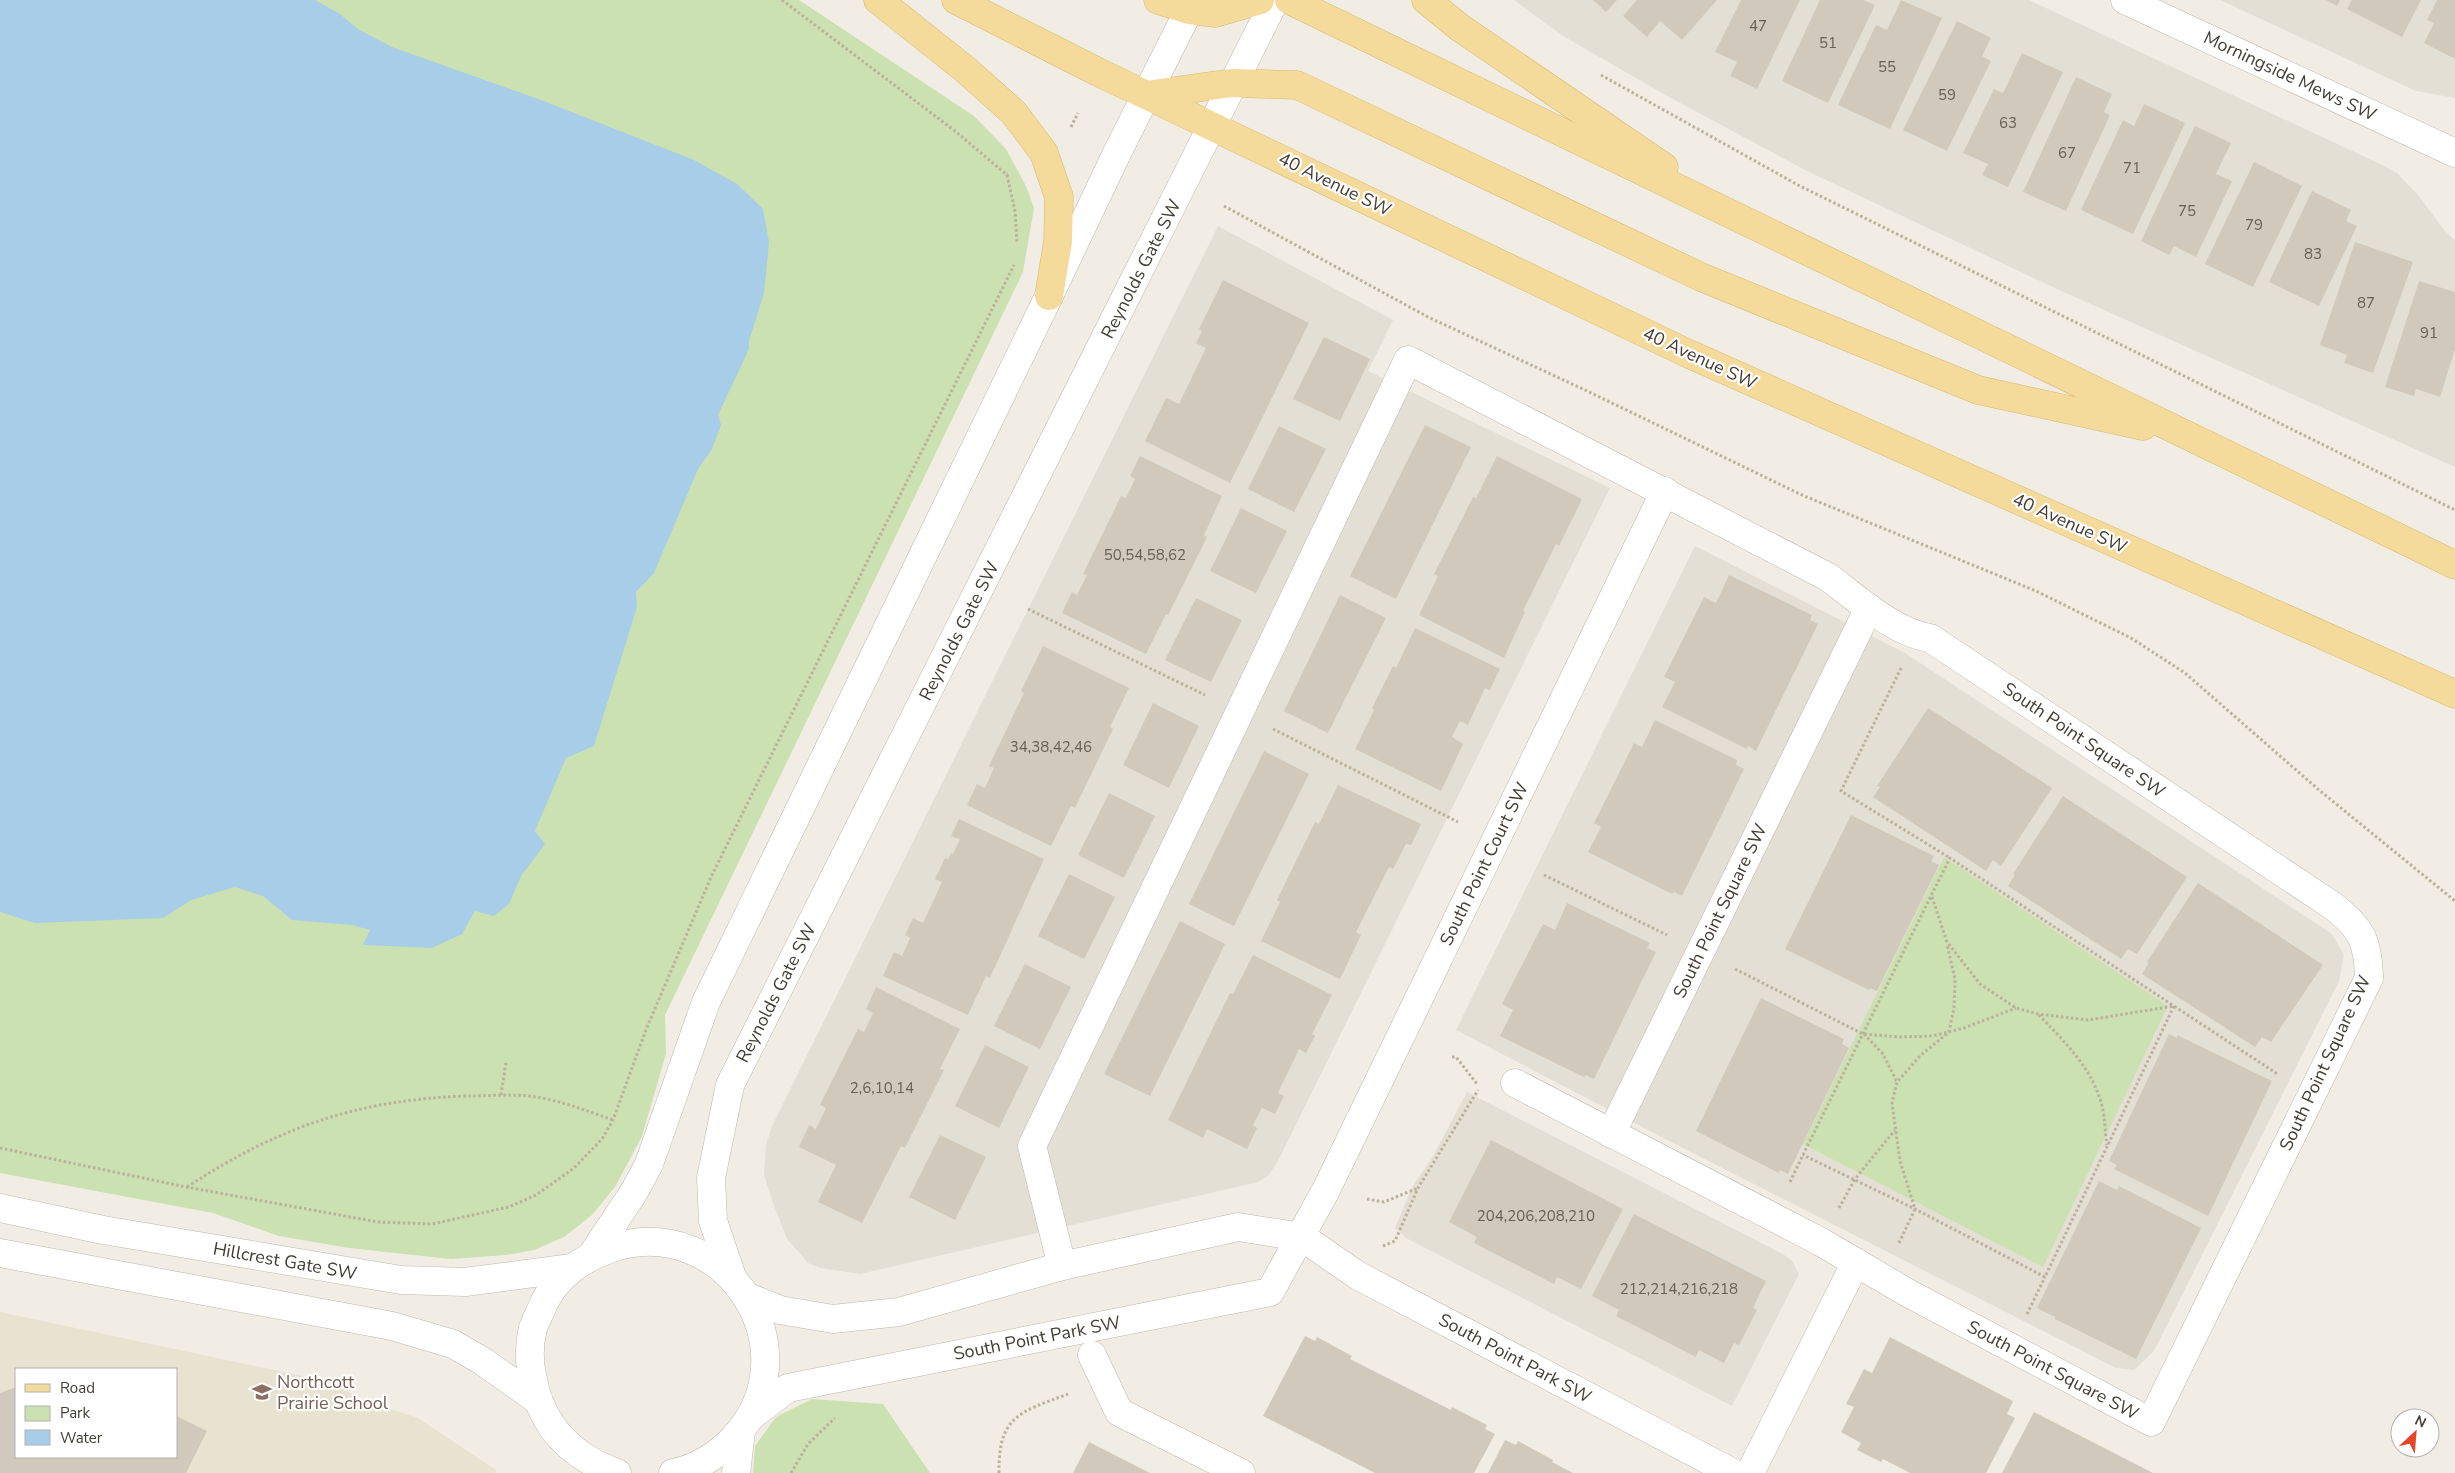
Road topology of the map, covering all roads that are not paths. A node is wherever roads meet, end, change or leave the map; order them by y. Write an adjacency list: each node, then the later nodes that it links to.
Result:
1 (878, 0): 15 (main road)
2 (956, 0): 11 (main road, 40 Avenue SW)
3 (1158, 0): 9 (main road)
4 (1260, 0): 9 (main road)
5 (1274, 0): 10 (street, Reynolds Gate SW)
6 (1289, 0): 14 (main road)
7 (1426, 0): 14 (main road)
8 (2125, 0): 13 (street, Morningside Mews SW)
9 (1192, 5): 11 (street)
10 (1232, 83): 11 (main road); 12 (street, Reynolds Gate SW); 16 (main road)
11 (1146, 95): 12 (main road, 40 Avenue SW); 15 (street)
12 (1212, 125): 20 (main road, 40 Avenue SW); 29 (street, Reynolds Gate SW)
13 (2455, 153)
14 (1744, 222): 16 (main road)
15 (1049, 296): 26 (street)
16 (2186, 435): 18 (main road)
17 (1665, 491): 19 (street, South Point Square SW); 24 (street, South Point Court SW); 28 (street, South Point Square SW)
18 (2455, 565)
19 (1868, 608): 22 (street, South Point Square SW); 27 (street, South Point Square SW)
20 (2455, 694)
21 (1515, 1083): 22 (street, South Point Square SW)
22 (1611, 1134): 27 (street, South Point Square SW)
23 (0, 1208): 26 (street, Hillcrest Gate SW)
24 (1302, 1237): 28 (street, South Point Park SW); 32 (street, South Point Park SW); 37 (street, South Point Park SW)
25 (0, 1253): 31 (street)
26 (582, 1262): 29 (street, Hillcrest Gate SW); 31 (street)
27 (1856, 1262): 38 (street)
28 (1062, 1266): 29 (street, South Point Park SW)
29 (740, 1287): 32 (street, Reynolds Gate SW)
30 (1092, 1355): 36 (street)
31 (536, 1399): 33 (street)
32 (746, 1424): 34 (street, South Point Park SW); 35 (street)
33 (617, 1473)
34 (673, 1473)
35 (736, 1473)
36 (1241, 1473)
37 (1733, 1473)
38 (1750, 1473)

